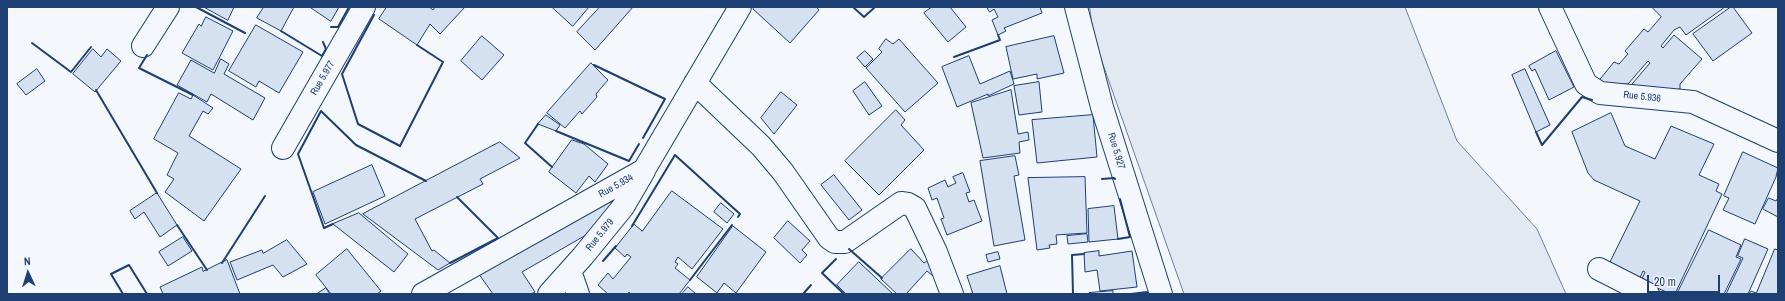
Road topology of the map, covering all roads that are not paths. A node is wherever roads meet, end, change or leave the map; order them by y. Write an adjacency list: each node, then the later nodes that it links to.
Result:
1 (168, 7): 6 (street)
2 (364, 7): 9 (street, Rue 5.977)
3 (740, 7): 7 (street, Rue 5.934)
4 (1076, 7): 17 (street, Rue 5.927)
5 (1550, 7): 8 (street, Rue 5.936)
6 (143, 46)
7 (695, 83): 10 (street, Rue 5.934); 16 (street)
8 (1778, 141)
9 (283, 148)
10 (644, 170): 12 (street, Rue 5.979); 13 (street, Rue 5.934)
11 (1600, 269): 18 (street)
12 (570, 270): 14 (street, Rue 5.979); 15 (street)
13 (423, 294)
14 (549, 294)
15 (578, 294)
16 (952, 294)
17 (1161, 294)
18 (1648, 294)

